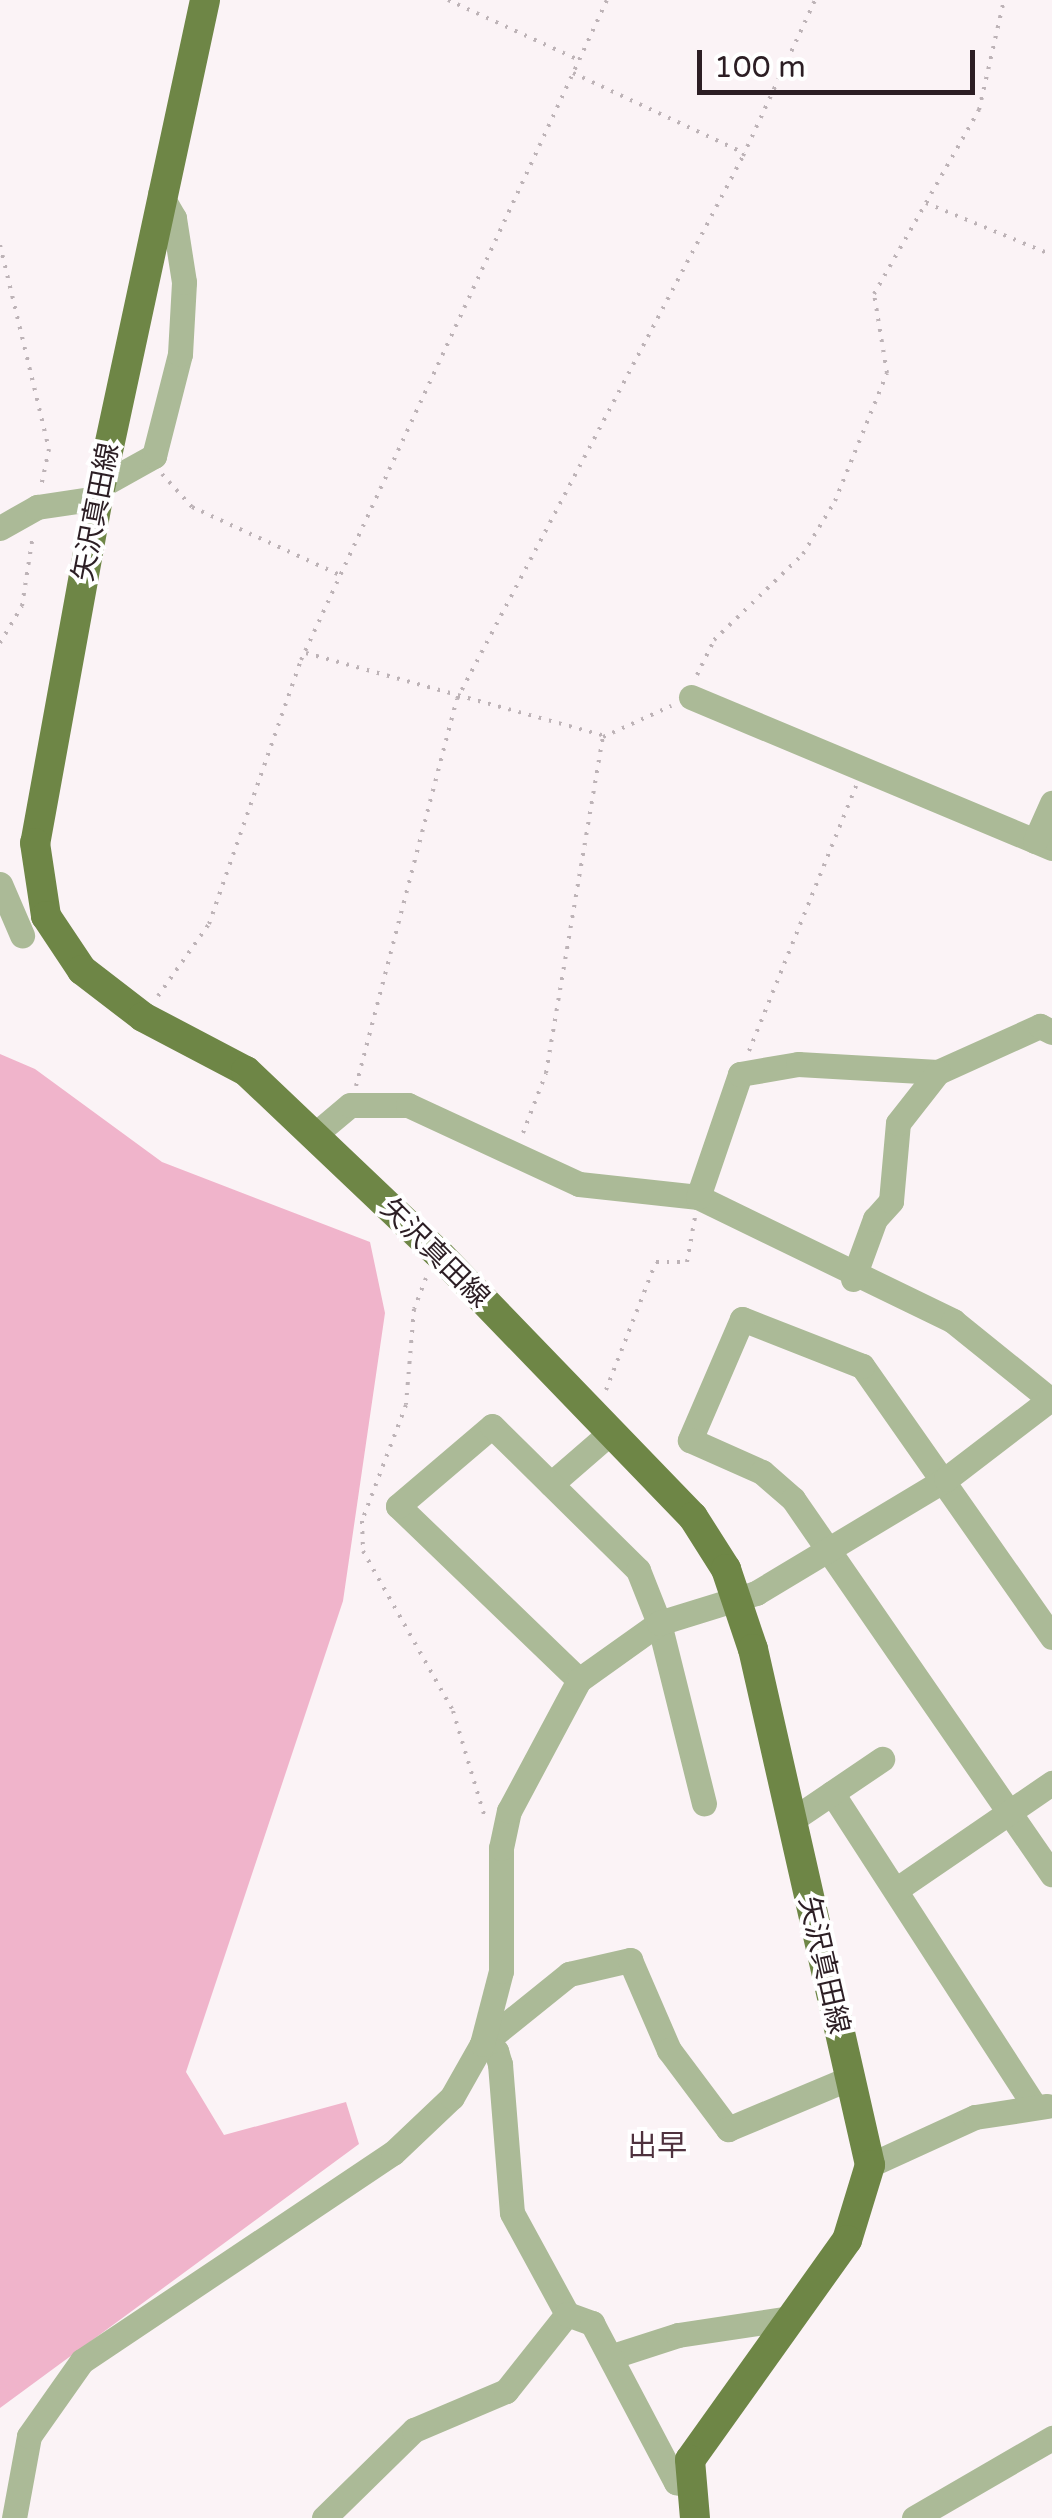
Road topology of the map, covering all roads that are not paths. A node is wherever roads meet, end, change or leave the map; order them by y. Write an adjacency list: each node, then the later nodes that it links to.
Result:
1 (204, 0): 2 (main road, 矢沢真田線)
2 (160, 194): 3 (main road, 矢沢真田線); 3 (street)
3 (99, 492): 4 (street); 9 (main road, 矢沢真田線)
4 (0, 528)
5 (690, 697): 7 (street)
6 (1052, 802): 7 (street)
7 (1044, 844)
8 (0, 884): 10 (street)
9 (46, 916): 10 (street); 13 (main road, 矢沢真田線)
10 (11, 939)
11 (1052, 1032): 12 (street)
12 (938, 1072): 14 (street); 15 (street)
13 (313, 1136): 14 (street); 17 (main road, 矢沢真田線)
14 (698, 1197): 15 (street)
15 (853, 1279): 16 (street)
16 (1052, 1400): 18 (street)
17 (603, 1424): 19 (street); 21 (main road, 矢沢真田線)
18 (946, 1479): 20 (street); 20 (street); 23 (street)
19 (551, 1484): 22 (street); 24 (street)
20 (828, 1550): 21 (street); 29 (street)
21 (738, 1602): 22 (street); 30 (main road, 矢沢真田線)
22 (659, 1623): 24 (street); 28 (street)
23 (1052, 1636)
24 (578, 1680): 33 (street)
25 (882, 1759): 27 (street)
26 (1052, 1783): 29 (street)
27 (832, 1793): 30 (street); 32 (street)
28 (704, 1803)
29 (1008, 1811): 31 (street); 32 (street)
30 (792, 1820): 34 (main road, 矢沢真田線)
31 (1052, 1874)
32 (897, 1889): 35 (street)
33 (482, 2044): 34 (street); 37 (street); 42 (street)
34 (850, 2078): 36 (main road, 矢沢真田線)
35 (1044, 2106): 36 (street)
36 (870, 2165): 38 (main road, 矢沢真田線)
37 (566, 2314): 39 (street); 43 (street)
38 (790, 2318): 39 (street); 41 (main road, 矢沢真田線)
39 (614, 2356): 41 (street)
40 (1052, 2438): 45 (street)
41 (688, 2485): 44 (main road, 矢沢真田線)
42 (14, 2518)
43 (324, 2518)
44 (694, 2518)
45 (914, 2518)

